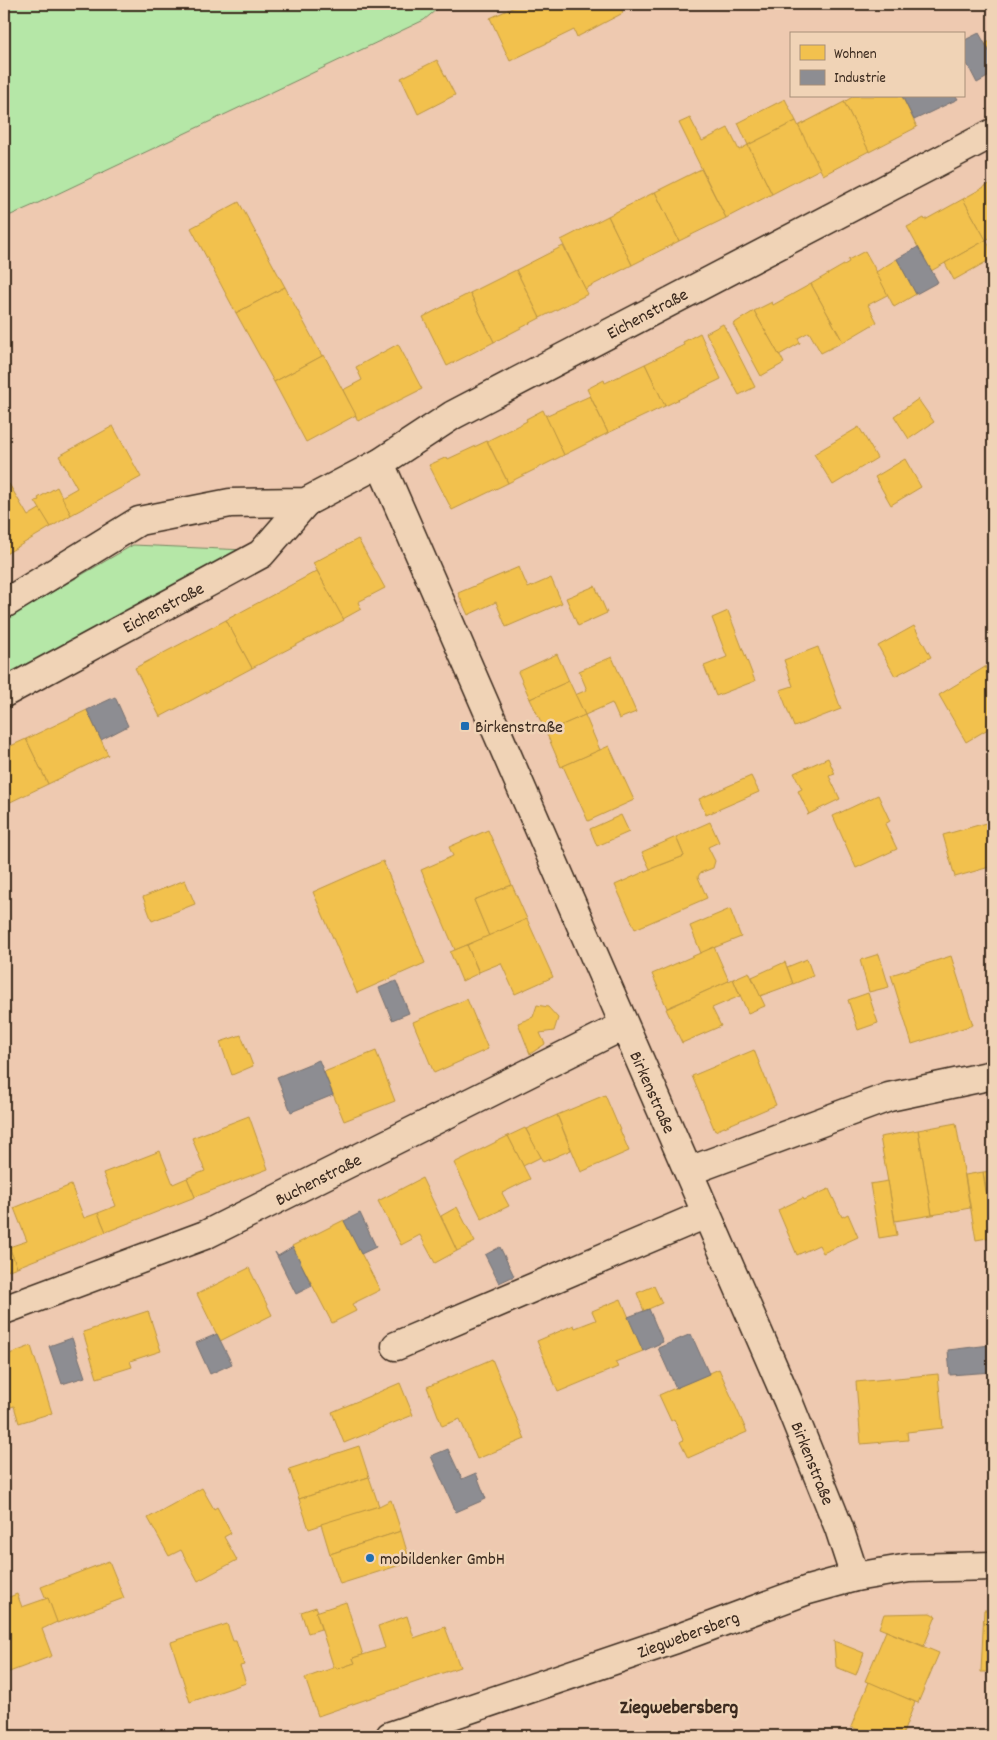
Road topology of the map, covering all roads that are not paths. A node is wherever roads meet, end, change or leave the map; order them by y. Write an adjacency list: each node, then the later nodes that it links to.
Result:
1 (993, 133): 2 (street, Eichenstraße)
2 (380, 464): 3 (street, Eichenstraße); 6 (street, Birkenstraße)
3 (306, 502): 4 (street, Eichenstraße); 5 (street, Eichenstraße)
4 (4, 604)
5 (4, 693)
6 (623, 1026): 8 (street, Birkenstraße); 10 (street, Buchenstraße)
7 (993, 1075): 8 (street)
8 (688, 1171): 9 (street, Birkenstraße)
9 (706, 1214): 11 (street); 13 (street, Birkenstraße)
10 (4, 1310)
11 (396, 1346)
12 (993, 1566): 13 (street, Ziegwebersberg)
13 (855, 1576): 14 (street, Ziegwebersberg)
14 (390, 1736)

